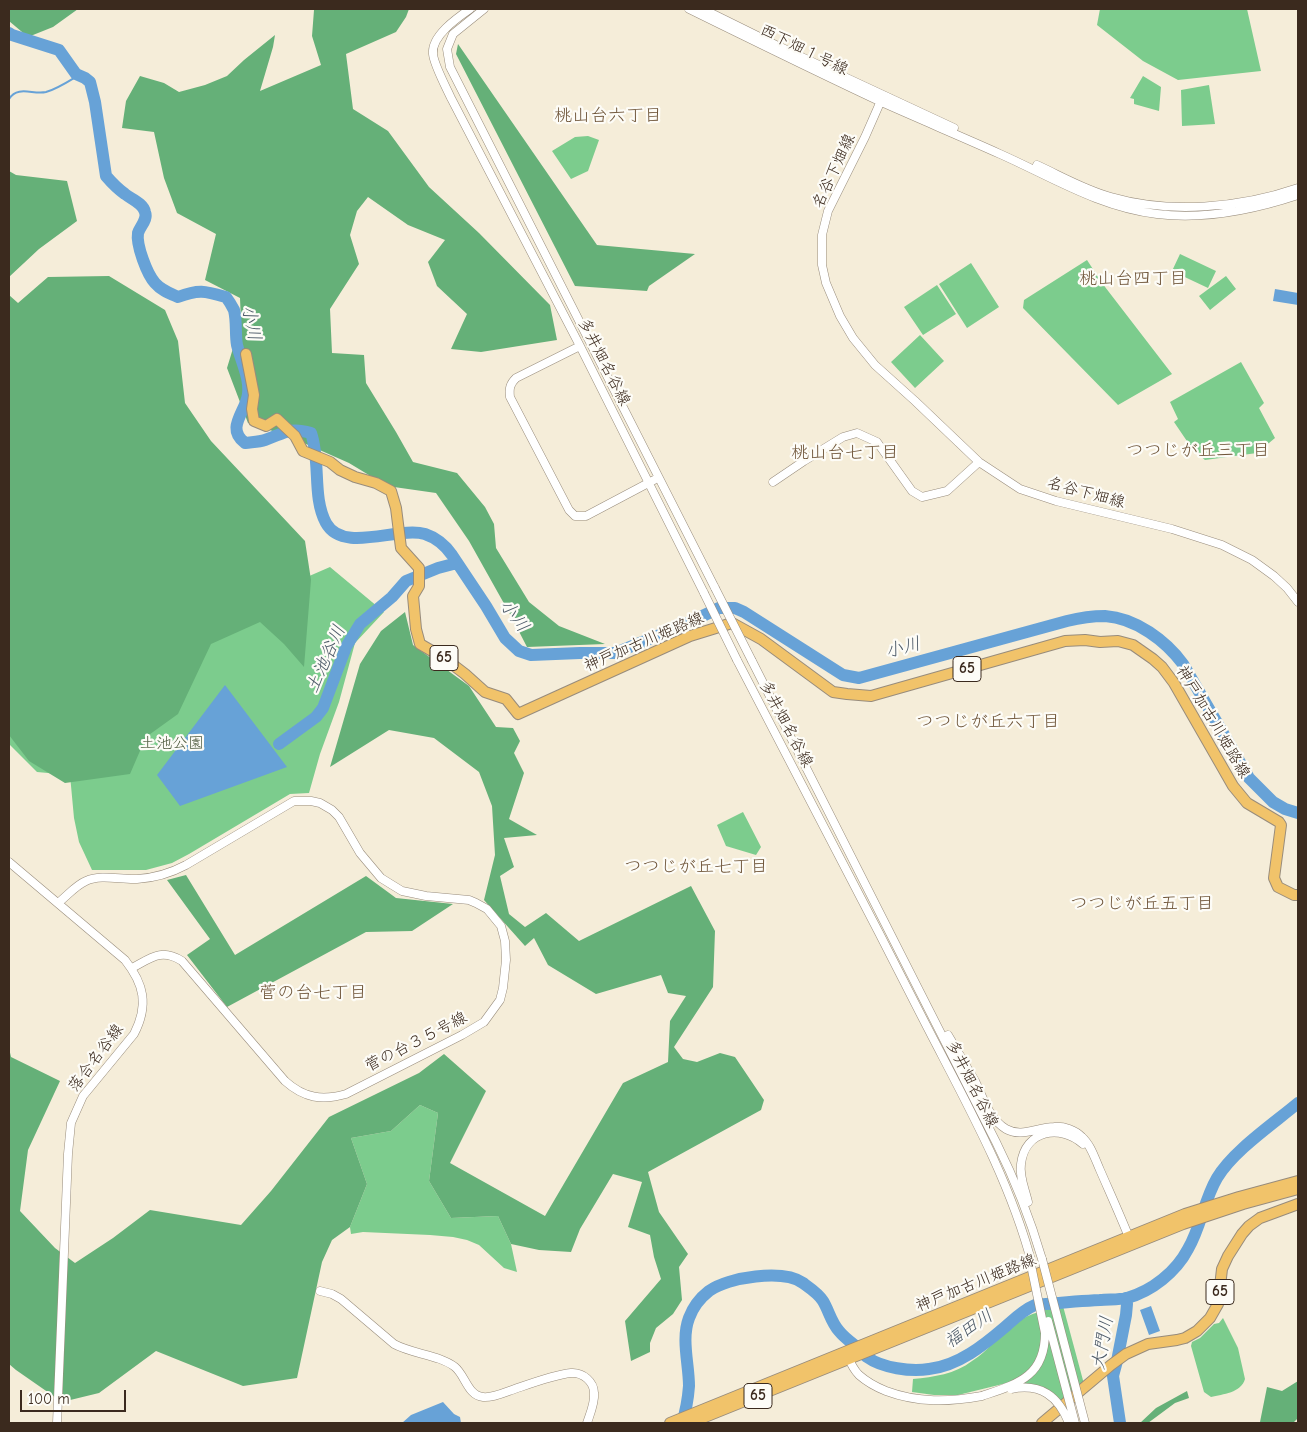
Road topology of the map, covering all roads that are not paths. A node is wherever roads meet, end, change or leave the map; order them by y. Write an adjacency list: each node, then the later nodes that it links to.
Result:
1 (470, 9): 8 (street, 多井畑名谷線)
2 (484, 9): 11 (street, 多井畑名谷線)
3 (689, 9): 5 (street, 西下畑１号線)
4 (703, 9): 5 (street, 西下畑１号線)
5 (882, 99): 6 (street); 7 (street); 10 (street, 名谷下畑線)
6 (1298, 188)
7 (1298, 195)
8 (580, 346): 12 (street, 多井畑名谷線); 12 (street)
9 (246, 354): 16 (main road, 神戸加古川姫路線 / 65)
10 (979, 462): 13 (street); 14 (street, 名谷下畑線)
11 (658, 478): 12 (street); 19 (street, 多井畑名谷線, bridge)
12 (650, 482): 27 (street, 多井畑名谷線, bridge)
13 (773, 482)
14 (1298, 602)
15 (9, 862): 17 (street, 落合名谷線)
16 (1298, 895)
17 (58, 903): 18 (street, 落合名谷線); 18 (street, 菅の台３５号線)
18 (132, 968): 32 (street, 落合名谷線)
19 (918, 987): 20 (street); 26 (street, 多井畑名谷線)
20 (1100, 1170): 25 (street); 26 (street)
21 (1298, 1181): 24 (main road, 神戸加古川姫路線 / 65)
22 (1298, 1189): 24 (main road, 神戸加古川姫路線 / 65)
23 (1298, 1204): 35 (main road, 65)
24 (1210, 1210): 25 (main road, 神戸加古川姫路線 / 65)
25 (1130, 1240): 29 (main road, 神戸加古川姫路線 / 65)
26 (1042, 1259): 38 (street, 多井畑名谷線, bridge)
27 (1032, 1264): 30 (street, bridge); 37 (street, bridge)
28 (320, 1291): 33 (street)
29 (847, 1355): 30 (street); 31 (main road, 神戸加古川姫路線 / 65)
30 (982, 1396): 36 (street, bridge)
31 (697, 1418): 34 (main road, 神戸加古川姫路線 / 65)
32 (57, 1421)
33 (587, 1423)
34 (670, 1423)
35 (1042, 1423)
36 (1069, 1423)
37 (1074, 1423)
38 (1085, 1423)

